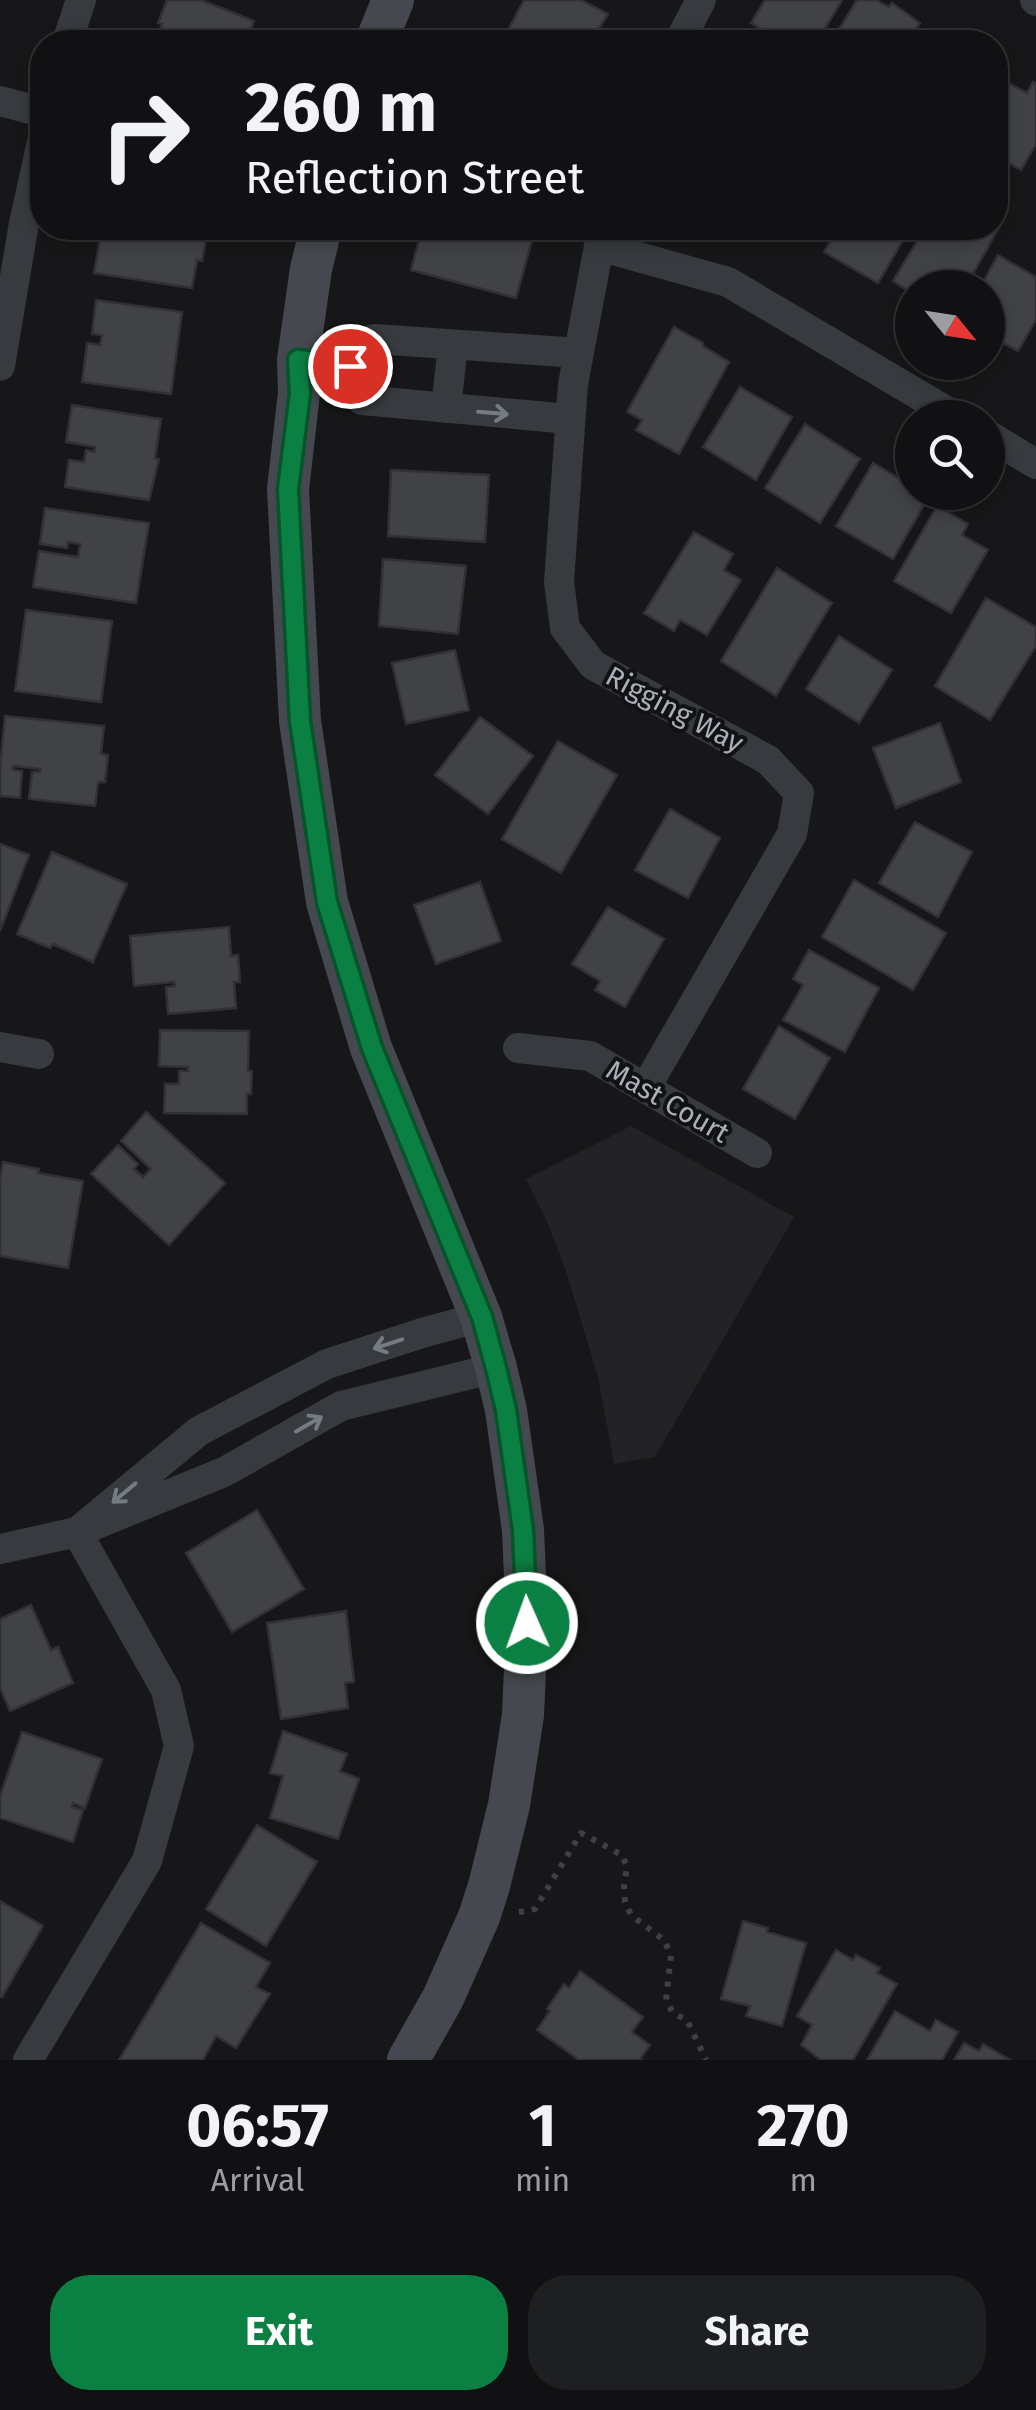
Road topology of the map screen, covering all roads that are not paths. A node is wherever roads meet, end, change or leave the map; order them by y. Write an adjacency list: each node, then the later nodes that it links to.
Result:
1 (81, 0): 4 (street)
2 (392, 0): 5 (street)
3 (701, 0): 6 (street)
4 (71, 30)
5 (381, 30)
6 (685, 30)
7 (0, 101): 8 (street)
8 (30, 109)
9 (30, 197): 16 (street)
10 (318, 240): 15 (street)
11 (602, 240): 14 (street, Rigging Way)
12 (611, 240): 18 (street)
13 (453, 345): 14 (street); 17 (street); 19 (street)
14 (579, 354): 20 (street, Rigging Way)
15 (298, 360): 17 (street); 28 (street)
16 (0, 366)
17 (350, 366): 19 (street)
18 (928, 400)
19 (446, 408): 20 (street, one-way to 20)
20 (570, 418): 26 (street, Rigging Way)
21 (1005, 445): 22 (street)
22 (1036, 464)
23 (0, 1047): 25 (street)
24 (518, 1048): 26 (street, Mast Court)
25 (39, 1054)
26 (646, 1088): 27 (street, Mast Court)
27 (758, 1153)
28 (482, 1317): 29 (street); 30 (street, one-way to 30)
29 (496, 1368): 31 (street, one-way to 29); 35 (street)
30 (230, 1416): 31 (street); 32 (street, one-way to 32)
31 (254, 1456): 32 (street)
32 (77, 1532): 33 (street); 34 (street)
33 (0, 1549)
34 (28, 2060)
35 (408, 2060)

